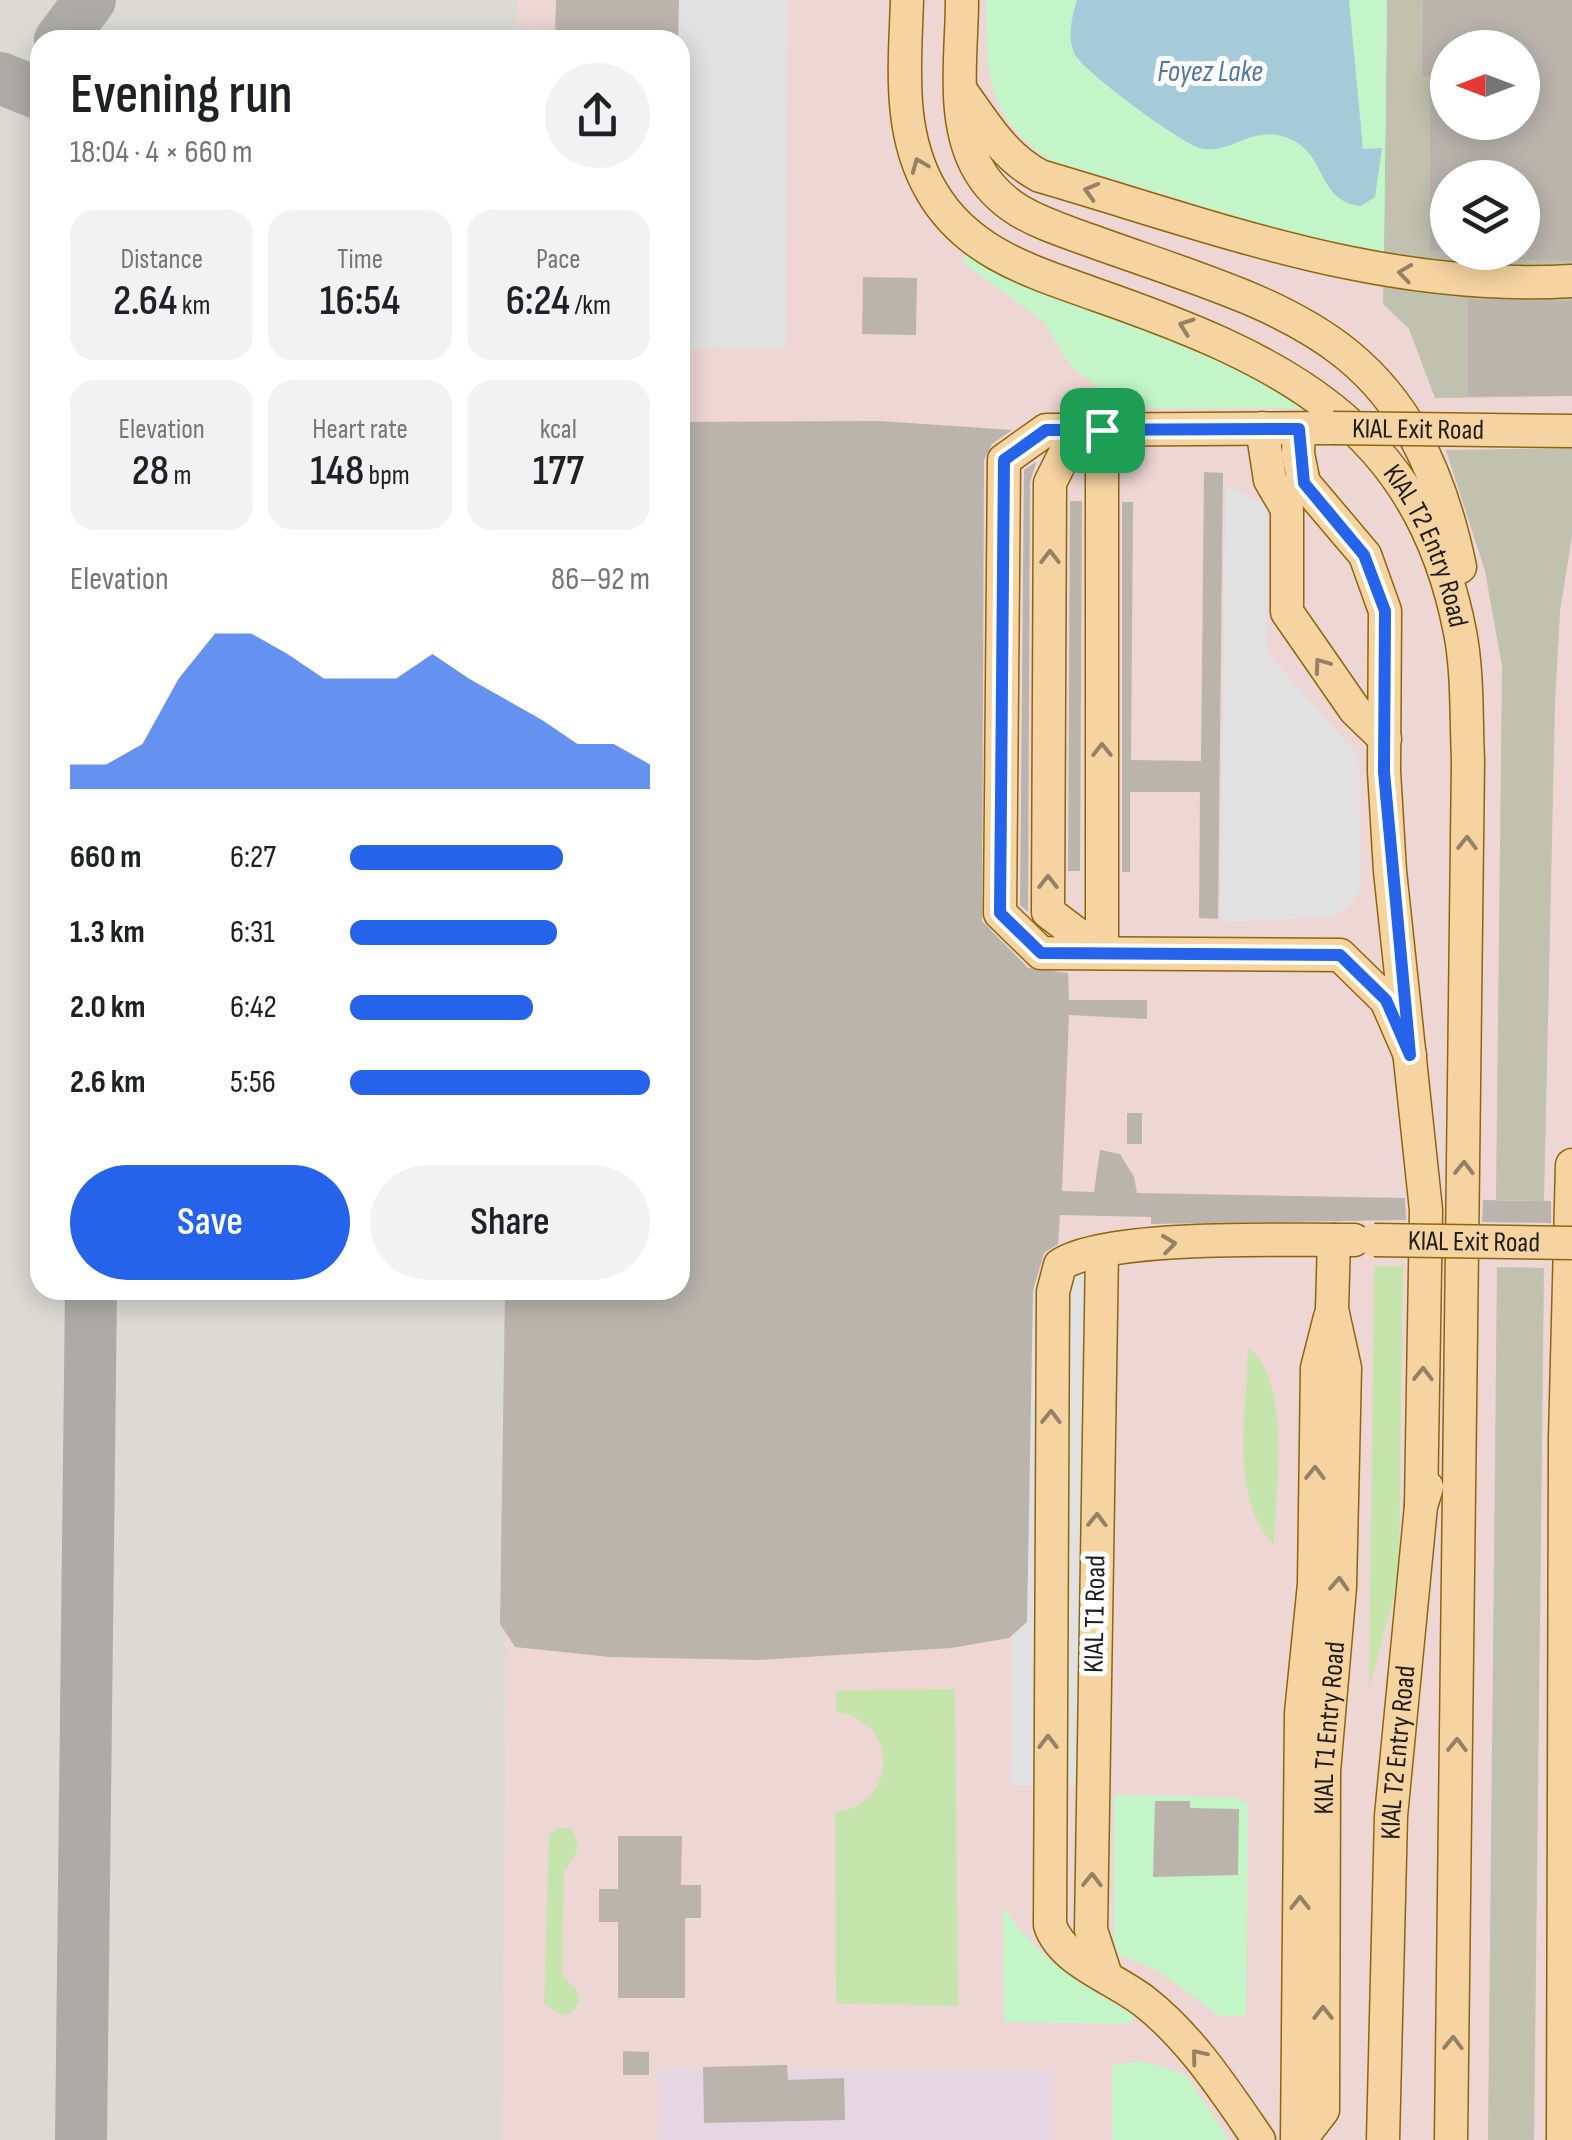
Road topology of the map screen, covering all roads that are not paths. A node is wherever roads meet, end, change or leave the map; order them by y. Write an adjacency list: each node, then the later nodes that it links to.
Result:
1 (906, 0): 10 (main road, KIAL T2 Entry Road, one-way to 1)
2 (962, 0): 3 (main road)
3 (962, 92): 4 (main road, one-way to 3); 10 (main road)
4 (1572, 281)
5 (1262, 428): 6 (main road, KIAL Exit Road); 7 (main road, KIAL Exit Road); 9 (main road, one-way to 5)
6 (1299, 429): 8 (main road, KIAL Exit Road, bridge); 9 (main road)
7 (1102, 430): 11 (main road, one-way to 7); 11 (main road, one-way to 7); 11 (main road, KIAL Exit Road)
8 (1572, 431)
9 (1385, 738): 12 (main road)
10 (1468, 760): 18 (main road, KIAL T2 Entry Road, one-way to 10)
11 (1102, 953): 12 (main road)
12 (1410, 1055): 14 (main road)
13 (1572, 1165): 25 (main road)
14 (1426, 1210): 18 (main road, KIAL T2 Entry Road); 19 (main road, one-way to 14)
15 (1334, 1240): 16 (main road, KIAL Exit Road, bridge); 17 (main road, one-way to 15); 22 (main road, KIAL T1 Entry Road, one-way to 15)
16 (1572, 1243)
17 (1087, 1254): 20 (main road, KIAL T1 Road, one-way to 17); 20 (main road, KIAL T1 Road, one-way to 17)
18 (1462, 1370): 19 (main road, KIAL T2 Entry Road); 24 (main road, KIAL T2 Entry Road, one-way to 18)
19 (1421, 1506): 23 (main road, KIAL T2 Entry Road)
20 (1106, 1976): 21 (main road, one-way to 20)
21 (1259, 2140)
22 (1299, 2140)
23 (1383, 2140)
24 (1451, 2140)
25 (1563, 2140)

